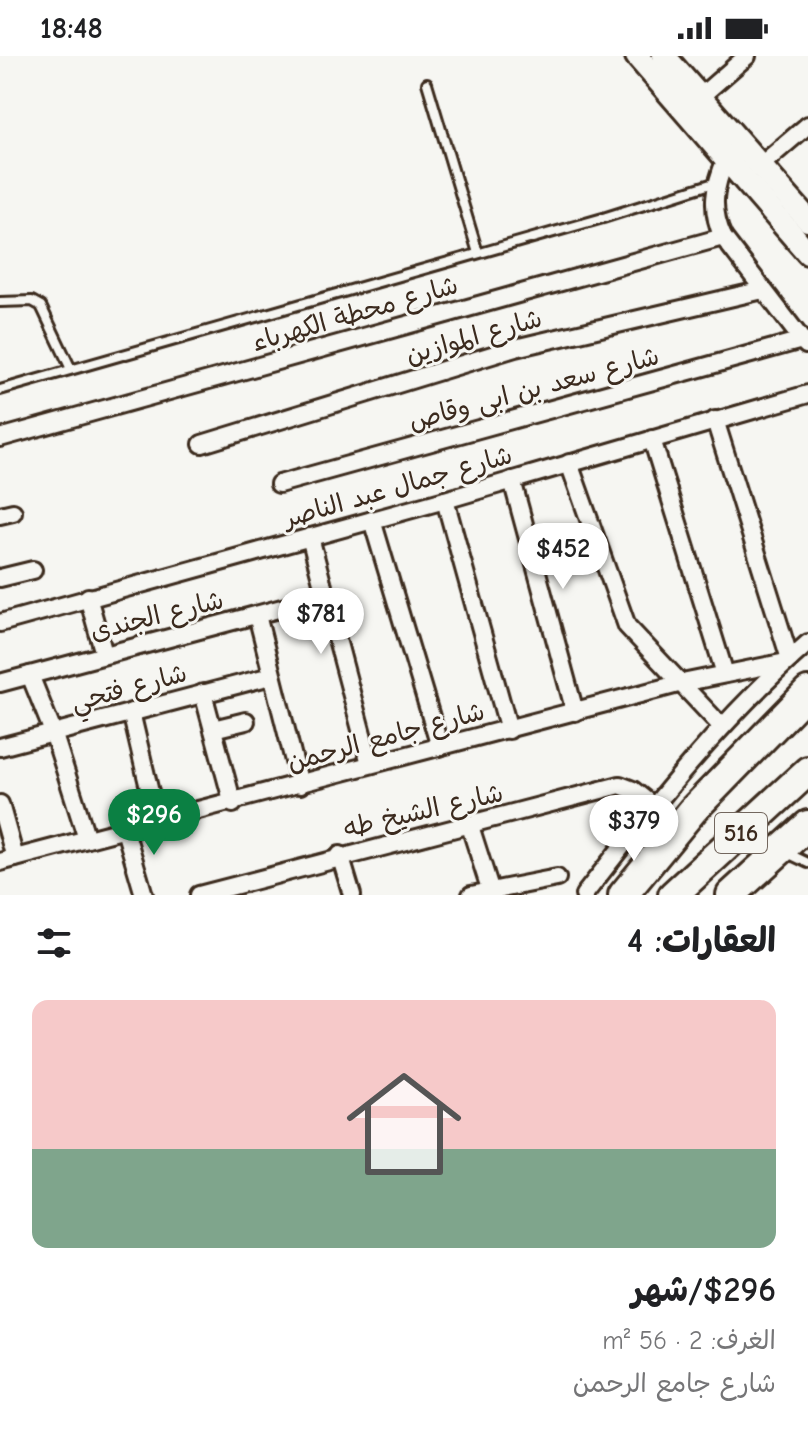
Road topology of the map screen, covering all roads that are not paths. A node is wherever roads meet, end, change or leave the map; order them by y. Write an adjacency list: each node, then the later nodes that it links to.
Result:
1 (637, 56): 7 (main road)
2 (664, 56): 5 (main road)
3 (747, 56): 5 (street)
4 (427, 83): 12 (lane)
5 (700, 97): 8 (main road)
6 (808, 125): 8 (street)
7 (726, 159): 9 (street); 13 (main road)
8 (760, 166): 10 (main road)
9 (717, 182): 11 (street); 12 (lane)
10 (805, 210)
11 (723, 237): 14 (street); 21 (street, شارع محطة الكهرباء)
12 (478, 253): 17 (lane)
13 (808, 253)
14 (763, 290): 16 (street); 23 (street, شارع الموازين)
15 (0, 302): 17 (lane)
16 (805, 344): 26 (street, شارع سعد بن ابى وقاص)
17 (71, 369): 18 (lane)
18 (0, 390)
19 (808, 394): 20 (street, شارع جمال عبد الناصر)
20 (715, 420): 22 (street, شارع جمال عبد الناصر); 38 (street)
21 (0, 438)
22 (652, 439): 24 (street, شارع جمال عبد الناصر); 39 (street)
23 (202, 444)
24 (569, 463): 25 (street, شارع جمال عبد الناصر); 43 (street)
25 (512, 480): 27 (street, شارع جمال عبد الناصر); 47 (street)
26 (279, 484)
27 (445, 500): 28 (street, شارع جمال عبد الناصر); 51 (street)
28 (372, 520): 29 (street, شارع جمال عبد الناصر); 54 (street)
29 (310, 537): 32 (street); 33 (street, شارع جمال عبد الناصر)
30 (33, 570): 31 (street)
31 (0, 578)
32 (327, 596): 34 (street, شارع الجندى); 55 (street)
33 (88, 597): 35 (street, شارع جمال عبد الناصر); 37 (street)
34 (257, 615): 37 (street, شارع الجندى); 41 (street)
35 (0, 623)
36 (808, 643): 38 (street)
37 (104, 654): 40 (street, شارع الجندى)
38 (788, 660): 39 (street, شارع جامع الرحمن); 49 (street)
39 (725, 674): 43 (street, شارع جامع الرحمن)
40 (30, 675): 42 (street, شارع الجندى); 52 (street)
41 (271, 676): 45 (street, شارع فتحي); 57 (street)
42 (0, 683)
43 (682, 683): 47 (street, شارع جامع الرحمن); 49 (street)
44 (808, 692): 78 (highway)
45 (203, 693): 46 (street, شارع فتحي); 50 (street)
46 (131, 712): 52 (street, شارع فتحي); 61 (street)
47 (575, 712): 51 (street, شارع جامع الرحمن)
48 (246, 721): 50 (street)
49 (722, 727): 60 (street)
50 (213, 729): 59 (street)
51 (509, 730): 54 (street, شارع جامع الرحمن)
52 (53, 732): 53 (street, شارع فتحي); 65 (street)
53 (0, 747)
54 (440, 747): 55 (street, شارع جامع الرحمن)
55 (370, 764): 57 (street, شارع جامع الرحمن)
56 (808, 771): 79 (highway, 516)
57 (300, 785): 59 (street, شارع جامع الرحمن)
58 (0, 804): 68 (street)
59 (233, 804): 61 (street, شارع جامع الرحمن)
60 (653, 806): 63 (street, شارع الشيخ طه); 77 (street)
61 (157, 822): 64 (street, شارع جامع الرحمن)
62 (808, 825): 66 (highway, 516)
63 (470, 826): 67 (street, شارع الشيخ طه); 72 (street)
64 (125, 830): 65 (street, شارع جامع الرحمن); 73 (street)
65 (87, 839): 68 (street, شارع جامع الرحمن)
66 (780, 850): 69 (lane); 80 (highway, 516)
67 (340, 855): 71 (street, شارع الشيخ طه); 75 (street)
68 (8, 860)
69 (808, 863)
70 (557, 878): 72 (street)
71 (247, 889): 74 (street, شارع الشيخ طه)
72 (492, 893): 76 (street)
73 (144, 895)
74 (199, 895)
75 (352, 895)
76 (471, 895)
77 (584, 895)
78 (623, 895)
79 (673, 895)
80 (731, 895)

